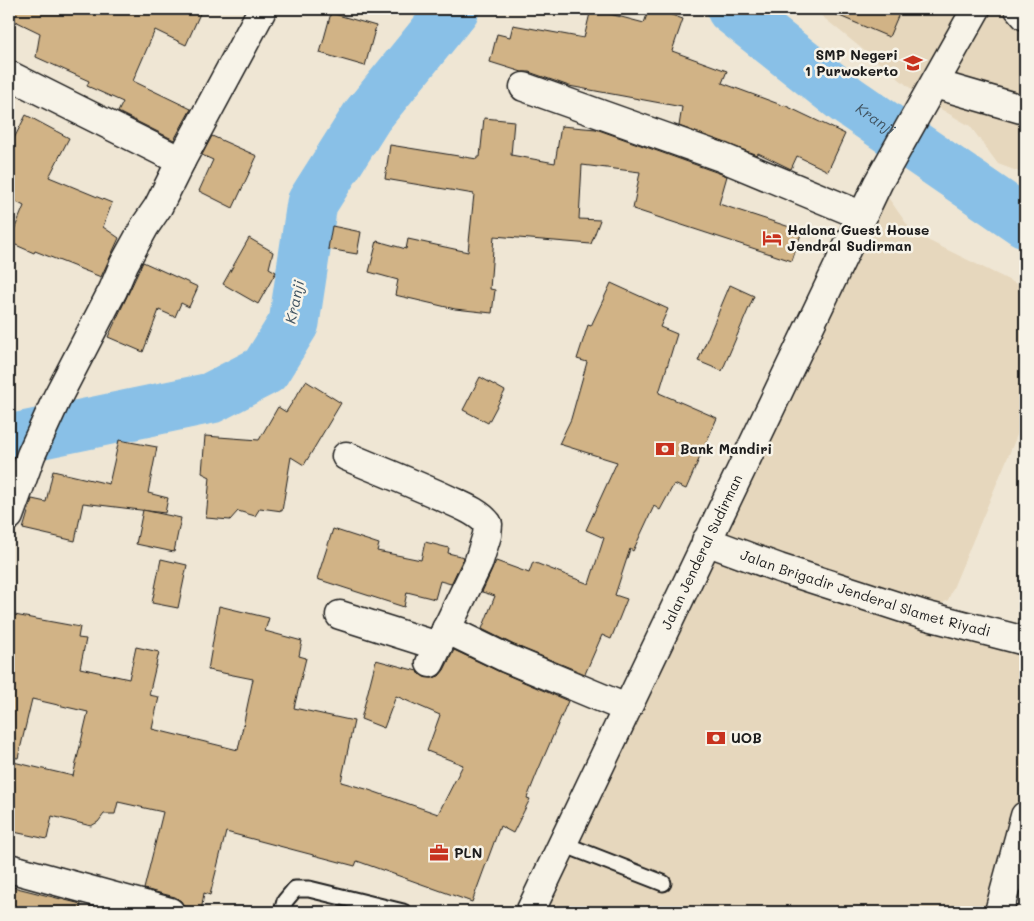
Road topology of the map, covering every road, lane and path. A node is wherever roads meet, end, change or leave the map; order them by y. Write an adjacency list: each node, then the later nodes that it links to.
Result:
1 (976, 9): 7 (street, Jalan Jenderal Sudirman)
2 (1019, 9): 4 (street)
3 (261, 12): 9 (street)
4 (1025, 16)
5 (9, 75): 9 (street)
6 (524, 87): 10 (street)
7 (930, 92): 8 (street); 10 (street, Jalan Jenderal Sudirman)
8 (1025, 110)
9 (181, 161): 12 (street)
10 (862, 216): 13 (street, Jalan Jenderal Sudirman)
11 (346, 456): 16 (street)
12 (9, 516)
13 (706, 541): 15 (street, Jalan Brigadir Jenderal Slamet Riyadi); 17 (street, Jalan Jenderal Sudirman)
14 (340, 615): 16 (street)
15 (1025, 641)
16 (438, 646): 17 (street)
17 (626, 708): 19 (street, Jalan Jenderal Sudirman)
18 (1025, 816): 26 (street)
19 (562, 844): 21 (lane); 25 (street, Jalan Jenderal Sudirman)
20 (9, 868): 22 (street)
21 (663, 883)
22 (170, 912)
23 (282, 912): 24 (lane)
24 (403, 912)
25 (530, 912)
26 (999, 912)

